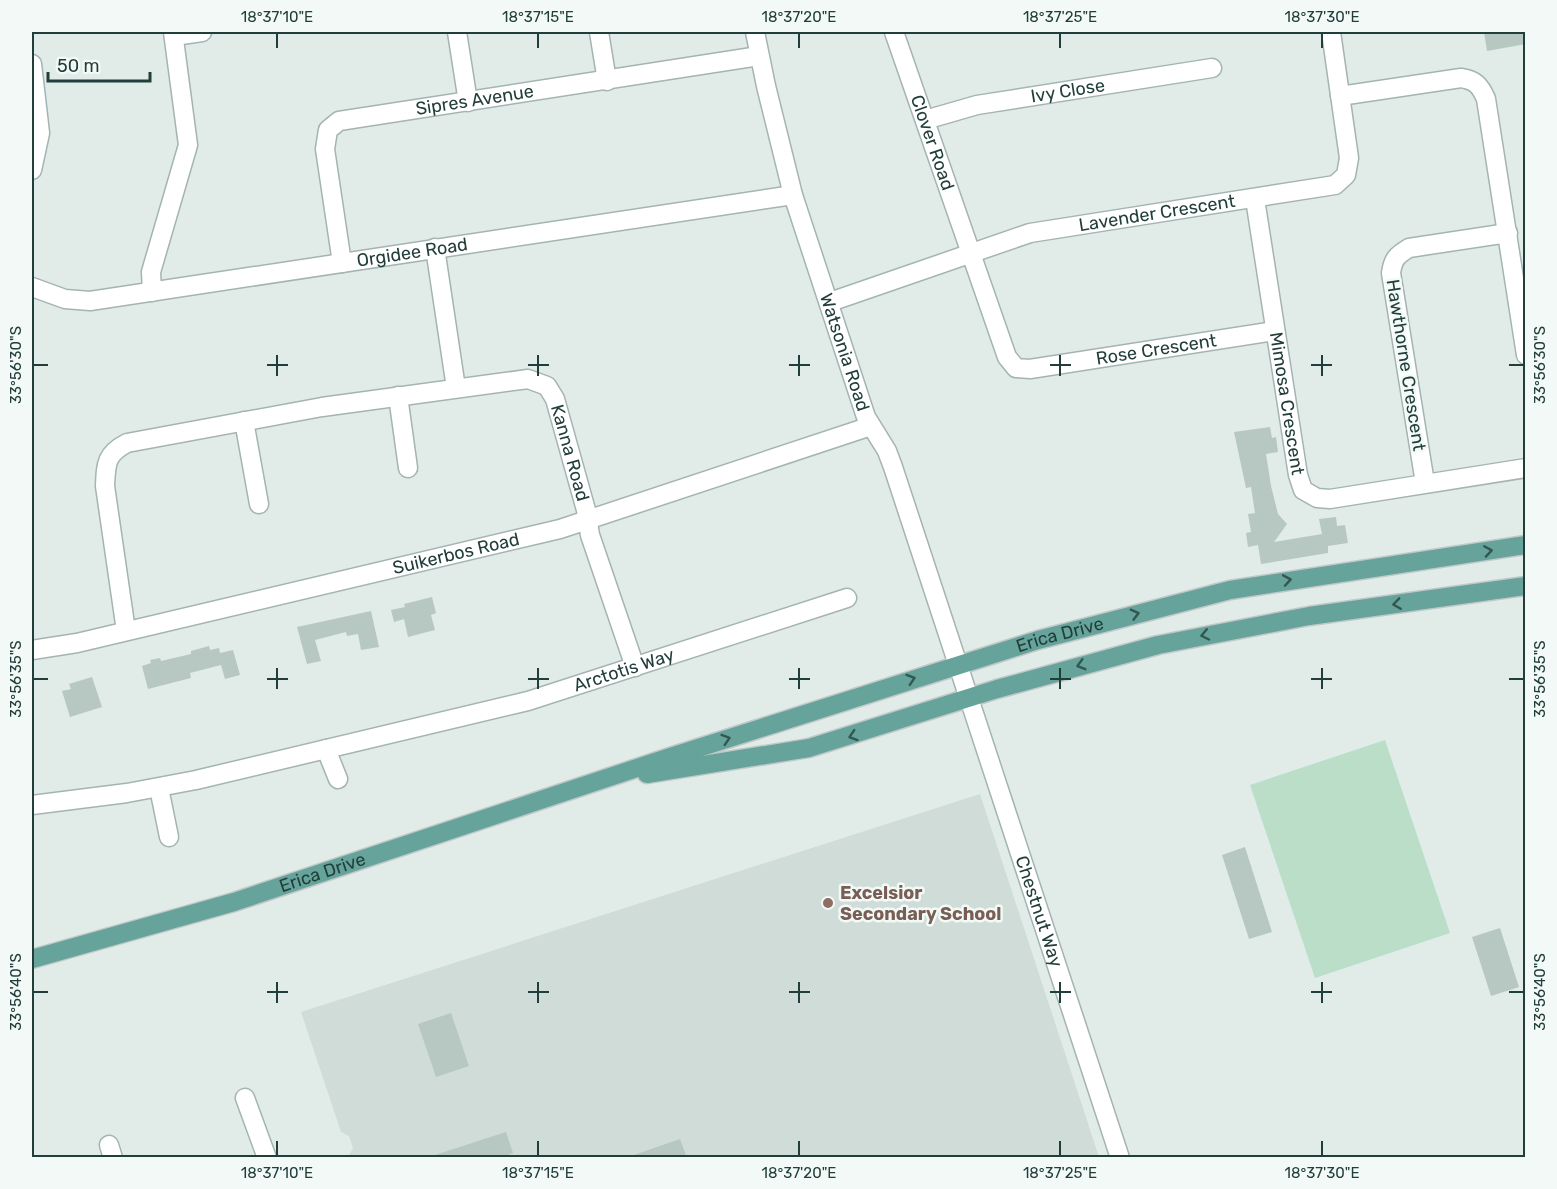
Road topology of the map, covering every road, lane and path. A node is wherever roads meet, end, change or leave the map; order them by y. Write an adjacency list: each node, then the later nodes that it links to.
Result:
1 (202, 32): 7 (street)
2 (457, 32): 13 (street)
3 (599, 32): 11 (street)
4 (755, 32): 8 (street, Watsonia Road)
5 (894, 32): 14 (street, Clover Road)
6 (1331, 32): 12 (street, Lavender Crescent)
7 (173, 34): 23 (street)
8 (759, 56): 11 (street, Sipres Avenue); 16 (street, Watsonia Road)
9 (32, 64): 15 (street)
10 (1212, 68): 14 (street, Ivy Close)
11 (607, 81): 13 (street, Sipres Avenue)
12 (1340, 96): 17 (street, Lavender Crescent); 18 (street)
13 (468, 102): 21 (street, Sipres Avenue)
14 (925, 120): 20 (street, Clover Road)
15 (32, 170)
16 (794, 195): 19 (street, Orgidee Road); 24 (street, Watsonia Road)
17 (1255, 199): 20 (street, Lavender Crescent); 25 (street, Mimosa Crescent)
18 (1508, 233): 26 (street); 33 (street, Hawthorne Crescent)
19 (435, 248): 21 (street, Orgidee Road); 27 (street)
20 (971, 254): 24 (street, Lavender Crescent); 25 (street, Rose Crescent)
21 (342, 263): 23 (street, Orgidee Road)
22 (32, 287): 23 (street, Orgidee Road)
23 (152, 292)
24 (830, 302): 30 (street, Watsonia Road)
25 (1275, 331): 33 (street, Mimosa Crescent)
26 (1526, 355)
27 (456, 388): 28 (street, Kanna Road); 35 (street, Kanna Road)
28 (398, 396): 29 (street, Kanna Road); 31 (street)
29 (244, 421): 34 (street); 39 (street, Kanna Road)
30 (871, 426): 35 (street, Suikerbos Road); 41 (street, Watsonia Road)
31 (408, 468)
32 (1526, 468): 33 (street, Mimosa Crescent)
33 (1425, 483)
34 (259, 504)
35 (588, 521): 39 (street, Suikerbos Road); 42 (street, Kanna Road)
36 (1526, 545): 41 (main road, Erica Drive, one-way to 36)
37 (1526, 586): 43 (main road, Erica Drive, one-way to 43)
38 (847, 598): 42 (street, Arctotis Way)
39 (126, 631): 40 (street, Suikerbos Road)
40 (32, 650)
41 (958, 663): 43 (street, Chestnut Way); 46 (main road, Erica Drive, one-way to 41)
42 (635, 667): 44 (street, Arctotis Way)
43 (968, 698): 46 (main road, Erica Drive, one-way to 46); 53 (street, Chestnut Way)
44 (326, 748): 45 (street); 47 (street, Arctotis Way)
45 (338, 779)
46 (610, 779): 50 (main road, Erica Drive)
47 (159, 788): 48 (street, Arctotis Way); 49 (street)
48 (32, 805)
49 (169, 837)
50 (32, 959)
51 (245, 1098): 52 (street)
52 (267, 1158)
53 (1120, 1158)

